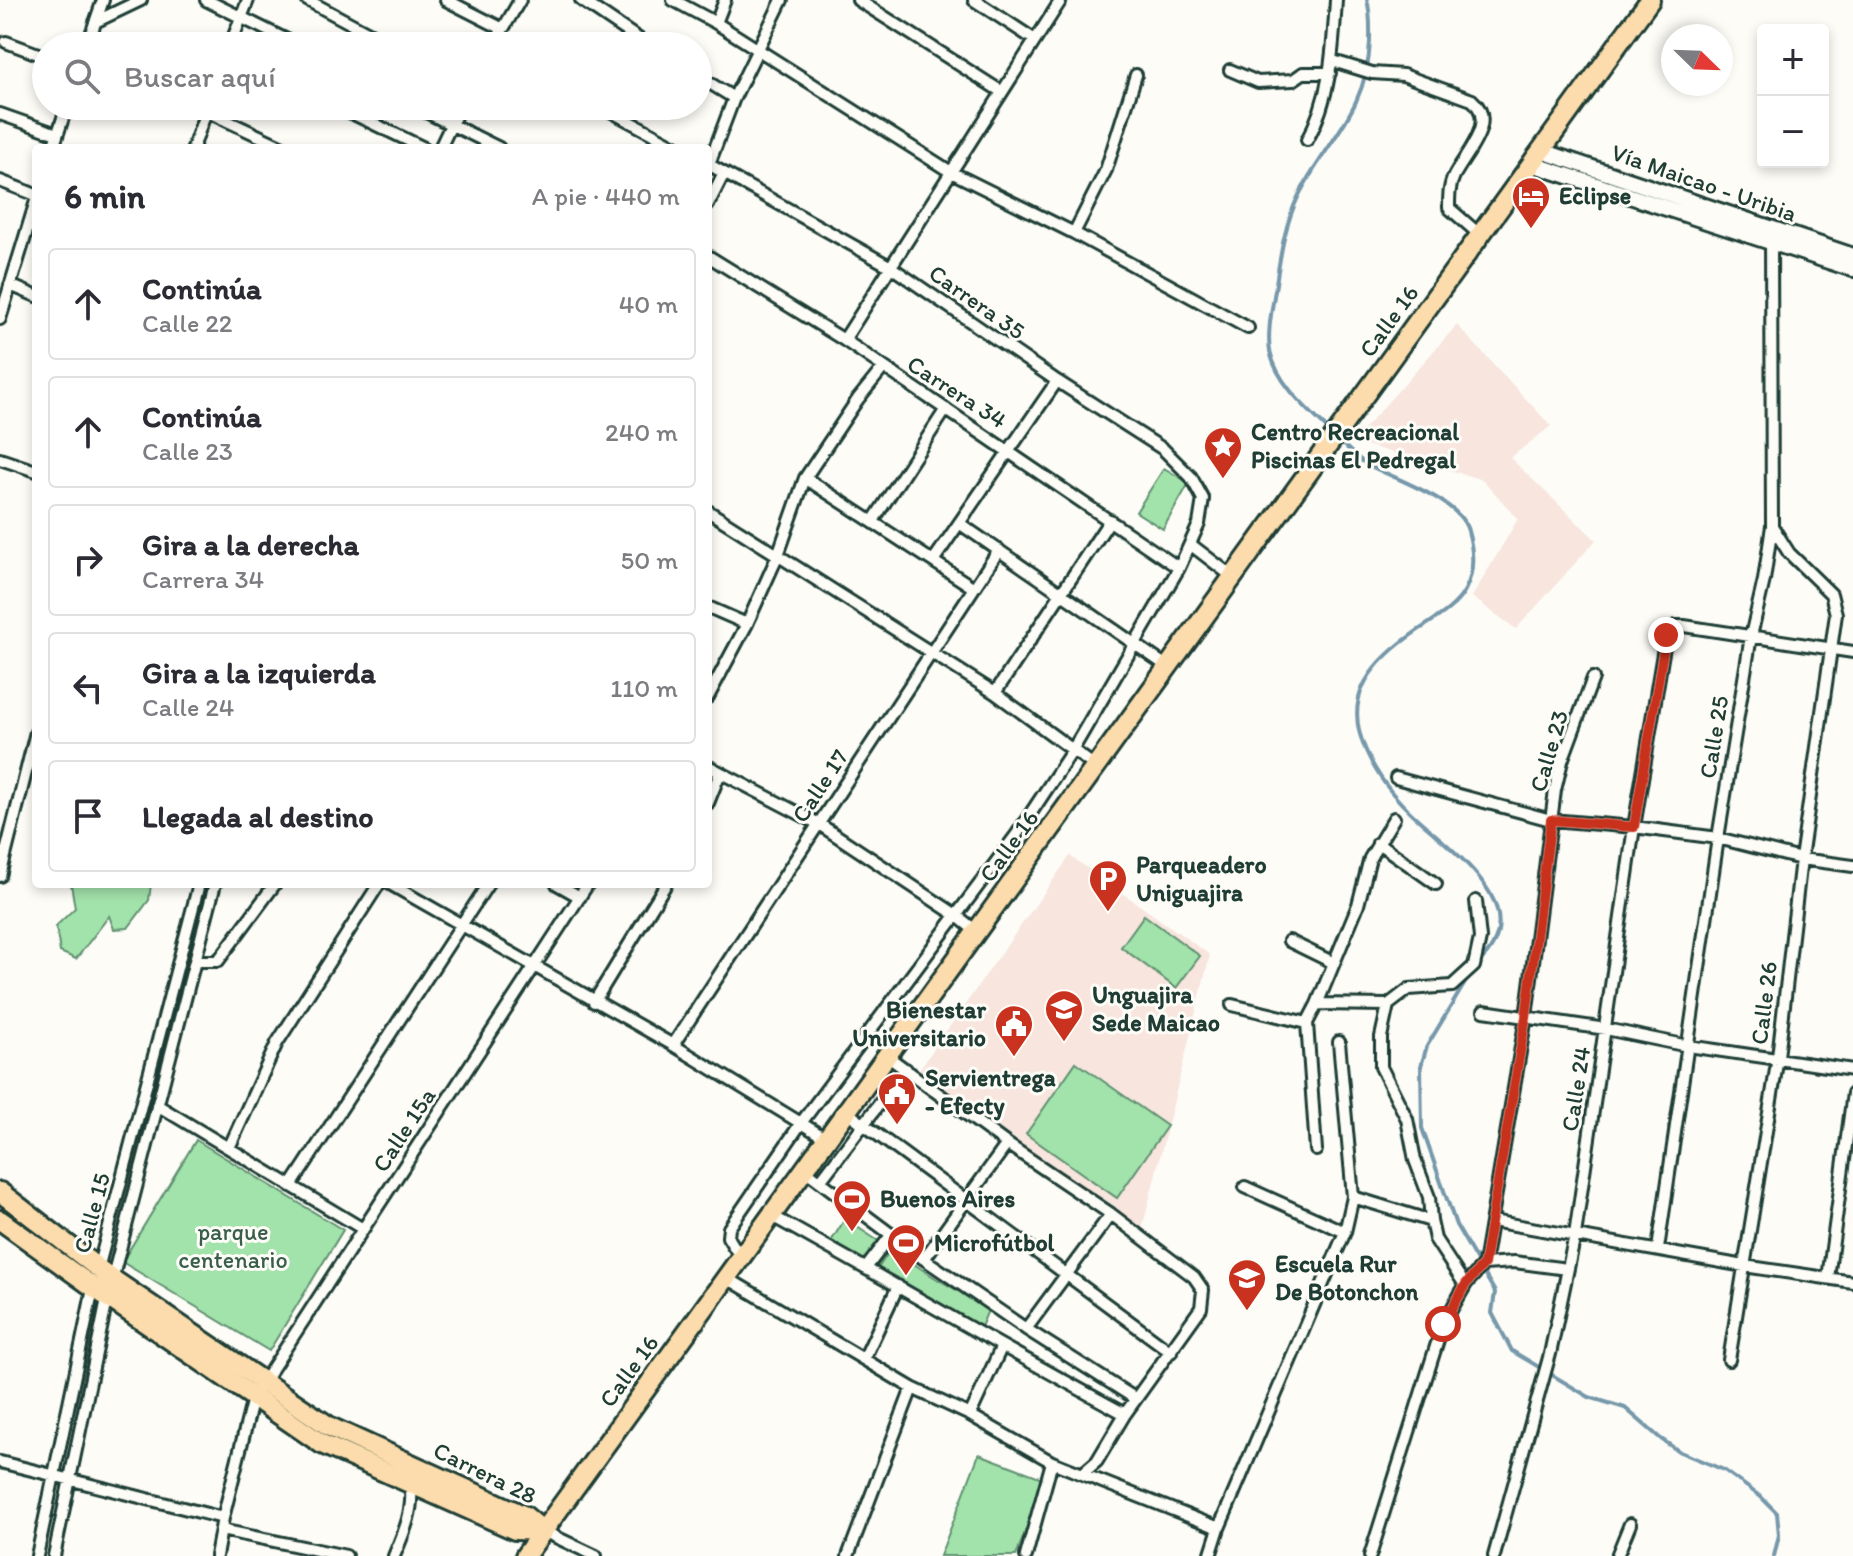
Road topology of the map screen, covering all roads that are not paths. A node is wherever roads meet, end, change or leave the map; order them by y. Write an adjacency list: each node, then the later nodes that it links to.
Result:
1 (103, 0): 18 (street)
2 (141, 0): 18 (street)
3 (206, 0): 17 (street)
4 (248, 0): 17 (street)
5 (307, 0): 24 (street)
6 (446, 0): 20 (street)
7 (520, 0): 20 (street)
8 (581, 0): 26 (street)
9 (673, 0): 19 (street)
10 (725, 0): 19 (street)
11 (782, 0): 29 (street)
12 (858, 0): 36 (street)
13 (974, 0): 27 (street)
14 (1061, 0): 27 (street)
15 (1336, 0): 31 (street)
16 (1650, 0): 57 (highway, Calle 16)
17 (241, 16): 22 (street); 23 (street)
18 (95, 22): 21 (street)
19 (716, 23): 29 (street)
20 (503, 29): 25 (street)
21 (92, 32)
22 (235, 32)
23 (272, 32)
24 (367, 32)
25 (501, 32)
26 (628, 32)
27 (1035, 40): 36 (street)
28 (6, 42): 30 (street)
29 (756, 49): 37 (street); 59 (street)
30 (32, 52)
31 (1333, 61): 33 (street); 66 (street)
32 (1230, 70): 33 (street)
33 (1330, 73): 48 (street)
34 (1136, 75): 65 (street)
35 (712, 85): 37 (street)
36 (1002, 92): 59 (street)
37 (734, 98): 56 (street)
38 (0, 114): 47 (street)
39 (62, 120): 47 (street)
40 (203, 120): 50 (street)
41 (230, 120): 51 (street)
42 (366, 120): 52 (street)
43 (441, 120): 46 (street)
44 (453, 120): 46 (street)
45 (627, 120): 55 (street)
46 (451, 125): 53 (street); 54 (street)
47 (57, 134): 49 (street)
48 (1307, 140)
49 (54, 144)
50 (194, 144)
51 (277, 144)
52 (416, 144)
53 (442, 144)
54 (491, 144)
55 (672, 144)
56 (712, 156)
57 (1537, 158): 66 (highway, Calle 16); 67 (street, Vía Maicao - Uribia)
58 (712, 166): 60 (street, Carrera 35)
59 (951, 172): 65 (street); 70 (street)
60 (724, 173): 63 (street); 70 (street, Carrera 35)
61 (0, 181): 62 (street)
62 (32, 193)
63 (712, 197)
64 (32, 213): 72 (street)
65 (1074, 233): 75 (street)
66 (1480, 235): 94 (highway, Calle 16)
67 (1771, 236): 68 (street, Vía Maicao - Uribia); 71 (street, Vía Maicao - Uribia); 88 (street, Calle 25)
68 (1853, 256)
69 (712, 258): 76 (street, Carrera 34)
70 (891, 267): 76 (street); 78 (street, Carrera 35)
71 (1853, 269)
72 (6, 290): 73 (street); 74 (street)
73 (32, 295)
74 (0, 319)
75 (1248, 328)
76 (844, 340): 77 (street, Carrera 34)
77 (883, 368): 79 (street, Carrera 34); 83 (street)
78 (1057, 381): 80 (street); 89 (street, Carrera 35)
79 (946, 409): 80 (street, Carrera 34); 86 (street)
80 (1009, 451): 85 (street, Carrera 34); 87 (street)
81 (0, 459): 82 (street)
82 (32, 470)
83 (805, 478): 86 (street); 91 (street)
84 (712, 514): 91 (street)
85 (1110, 520): 93 (street, Carrera 34); 96 (street)
86 (873, 521): 92 (street)
87 (959, 523): 90 (street); 92 (street)
88 (1772, 526): 99 (street, Calle 25); 101 (street, Calle 26)
89 (1190, 544): 93 (street); 94 (street)
90 (999, 550): 95 (street, Calle 17); 96 (street)
91 (778, 555): 98 (street); 103 (street)
92 (933, 561): 95 (street)
93 (1179, 568): 100 (street)
94 (1233, 577): 104 (highway, Calle 16)
95 (974, 588): 103 (street, Calle 17)
96 (1062, 592): 100 (street); 107 (street)
97 (712, 609): 98 (street)
98 (747, 624): 106 (street)
99 (1751, 636): 101 (street); 118 (street, Calle 24); 119 (street, Calle 25)
100 (1137, 644): 104 (street); 109 (street)
101 (1830, 649): 102 (street); 121 (street, Calle 26)
102 (1853, 652)
103 (931, 653): 107 (street); 117 (street, Calle 17)
104 (1168, 667): 110 (highway, Calle 16)
105 (1593, 678): 116 (street, Calle 23)
106 (712, 690)
107 (995, 693): 109 (street)
108 (32, 751): 123 (street)
109 (1072, 751): 110 (street); 136 (street)
110 (1096, 767): 138 (highway, Calle 16)
111 (712, 768): 112 (street)
112 (720, 773): 114 (street); 117 (street)
113 (1396, 778): 116 (street)
114 (712, 793)
115 (1394, 818): 120 (street)
116 (1551, 820): 118 (street); 148 (street, Calle 23)
117 (819, 824): 136 (street); 152 (street, Calle 17)
118 (1634, 827): 119 (street); 150 (street, Calle 24)
119 (1718, 838): 121 (street); 153 (street, Calle 25)
120 (1378, 843): 124 (street); 141 (street)
121 (1801, 859): 122 (street); 155 (street, Calle 26)
122 (1853, 866)
123 (0, 876)
124 (1436, 884)
125 (198, 888): 193 (street, Calle 15)
126 (214, 888): 140 (street, Calle 15)
127 (272, 888): 140 (street)
128 (376, 888): 165 (street)
129 (406, 888): 137 (street)
130 (485, 888): 137 (street)
131 (564, 888): 134 (street)
132 (586, 888): 134 (street, Calle 15a)
133 (664, 888): 143 (street)
134 (580, 897): 142 (street, Calle 15a)
135 (1476, 901): 146 (street)
136 (956, 915): 138 (street); 161 (street)
137 (462, 925): 142 (street); 168 (street)
138 (977, 932): 154 (highway, Calle 16)
139 (1289, 941): 141 (street)
140 (195, 961): 159 (street, Calle 15)
141 (1334, 963): 144 (street)
142 (535, 966): 143 (street); 178 (street, Calle 15a)
143 (594, 1002): 152 (street)
144 (1317, 1004): 146 (street); 149 (street)
145 (1232, 1005): 149 (street)
146 (1388, 1005): 176 (street)
147 (1484, 1011): 148 (street)
148 (1526, 1017): 150 (street); 177 (street, Calle 23)
149 (1307, 1023): 166 (street)
150 (1606, 1029): 153 (street); 181 (street, Calle 24)
151 (1339, 1042): 171 (street)
152 (673, 1045): 161 (street)
153 (1688, 1046): 155 (street); 182 (street, Calle 25)
154 (887, 1056): 156 (street); 160 (highway, Calle 16)
155 (1778, 1057): 157 (street); 186 (street, Calle 26)
156 (906, 1069): 162 (street, Calle 16); 164 (street)
157 (1853, 1070)
158 (1853, 1093): 191 (street)
159 (157, 1105): 165 (street); 193 (street, Calle 15)
160 (847, 1112): 162 (street); 163 (highway, Calle 16)
161 (801, 1123): 163 (street); 183 (street)
162 (861, 1125): 167 (street, Calle 16); 172 (street)
163 (827, 1139): 167 (highway, Calle 16)
164 (1007, 1144): 172 (street); 173 (street)
165 (229, 1148): 168 (street)
166 (1316, 1150)
167 (813, 1175): 174 (highway, Calle 16); 180 (street)
168 (291, 1186): 178 (street)
169 (1245, 1187): 179 (street)
170 (0, 1192): 193 (highway, Carrera 28)
171 (1353, 1197): 176 (street); 179 (street)
172 (965, 1202): 184 (street); 189 (street)
173 (1111, 1214): 189 (street); 198 (street)
174 (772, 1216): 183 (highway, Calle 16); 187 (street)
175 (0, 1220): 193 (highway, Carrera 28)
176 (1431, 1221): 194 (street)
177 (1492, 1221): 181 (street); 185 (street, Calle 23)
178 (363, 1229): 202 (street, Calle 15a)
179 (1345, 1232): 214 (street)
180 (892, 1234): 184 (street); 187 (street)
181 (1575, 1235): 182 (street); 188 (street, Calle 24)
182 (1658, 1249): 186 (street)
183 (741, 1258): 190 (highway, Calle 16)
184 (924, 1259): 196 (street)
185 (1484, 1264): 188 (street); 194 (street)
186 (1744, 1266): 191 (street); 200 (street, Calle 26)
187 (866, 1268): 195 (street)
188 (1567, 1269): 227 (street, Calle 24)
189 (1065, 1274): 196 (street); 198 (street)
190 (727, 1278): 199 (street); 215 (highway, Calle 16)
191 (1828, 1278): 192 (street)
192 (1853, 1282)
193 (102, 1283): 202 (highway, Carrera 28); 209 (street, Calle 15); 210 (street, Calle 15)
194 (1465, 1285): 226 (street)
195 (898, 1286): 197 (street); 199 (street)
196 (1026, 1329): 203 (street)
197 (1001, 1348): 204 (street); 205 (street)
198 (1171, 1352): 203 (street)
199 (864, 1359): 201 (street)
200 (1729, 1360)
201 (912, 1388): 205 (street); 223 (street)
202 (258, 1390): 211 (highway, Carrera 28); 212 (street); 215 (highway, Carrera 28)
203 (1136, 1399): 204 (street)
204 (1125, 1414): 208 (street)
205 (970, 1415): 207 (street)
206 (0, 1462): 209 (street)
207 (1052, 1462): 208 (street); 224 (street)
208 (1082, 1474): 214 (street)
209 (55, 1475): 210 (street); 216 (street, Calle 15)
210 (71, 1479): 212 (street); 217 (street, Calle 15)
211 (410, 1483): 215 (highway, Carrera 28); 220 (street)
212 (222, 1524): 218 (street); 219 (street)
213 (1630, 1524): 228 (street)
214 (1219, 1528): 225 (street)
215 (543, 1531): 221 (highway, Calle 16); 222 (street)
216 (37, 1556)
217 (54, 1556)
218 (216, 1556)
219 (346, 1556)
220 (394, 1556)
221 (525, 1556)
222 (596, 1556)
223 (848, 1556)
224 (1026, 1556)
225 (1210, 1556)
226 (1370, 1556)
227 (1494, 1556)
228 (1617, 1556)

